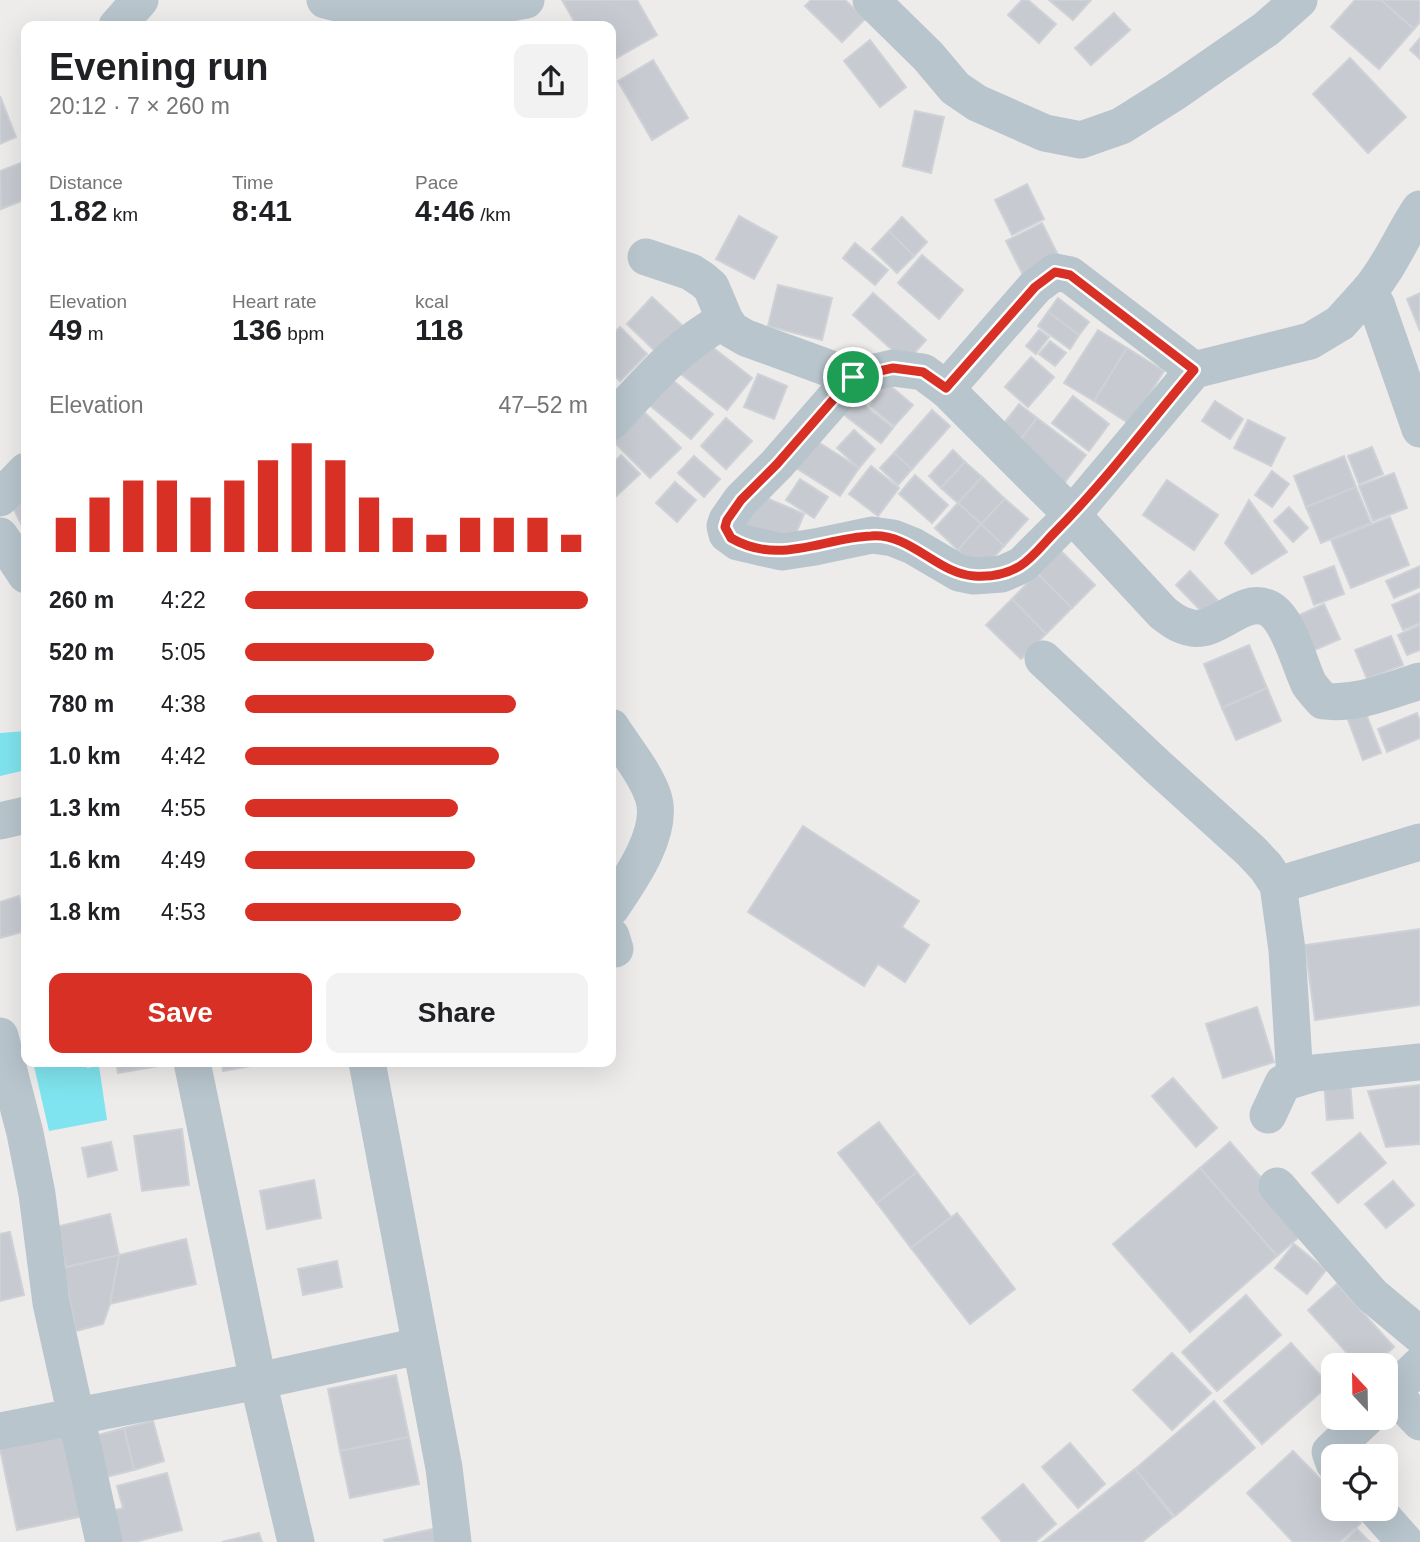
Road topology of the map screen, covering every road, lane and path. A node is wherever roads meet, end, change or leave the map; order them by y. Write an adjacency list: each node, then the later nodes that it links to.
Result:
1 (140, 0): 6 (street)
2 (325, 0): 3 (street)
3 (526, 0)
4 (871, 0): 5 (street)
5 (1299, 0)
6 (121, 21)
7 (1413, 219): 9 (street)
8 (646, 257): 10 (street)
9 (1369, 291): 11 (street); 15 (street)
10 (725, 320): 12 (street); 14 (street)
11 (1194, 370): 13 (street); 18 (street)
12 (853, 377): 13 (street); 18 (street)
13 (946, 388): 18 (street)
14 (616, 417)
15 (1420, 429)
16 (21, 476): 17 (street)
17 (0, 498)
18 (1072, 515): 22 (street)
19 (0, 536): 20 (street)
20 (21, 568)
21 (1044, 659): 27 (street)
22 (1420, 681)
23 (616, 734): 28 (street)
24 (21, 815): 25 (street)
25 (0, 821)
26 (1420, 842): 27 (street)
27 (1278, 885): 33 (street)
28 (616, 900)
29 (0, 1036): 42 (street)
30 (1420, 1062): 33 (street)
31 (193, 1067): 39 (street)
32 (368, 1067): 37 (street)
33 (1294, 1079): 34 (street)
34 (1268, 1115)
35 (1277, 1186): 36 (street)
36 (1420, 1335)
37 (419, 1346): 39 (street); 50 (street)
38 (1420, 1366): 40 (street)
39 (258, 1381): 42 (street); 49 (street)
40 (1398, 1387)
41 (1398, 1403): 43 (street)
42 (74, 1416): 45 (street); 48 (street)
43 (1420, 1422)
44 (1353, 1430): 46 (street)
45 (0, 1431)
46 (1338, 1444)
47 (1386, 1521): 51 (street)
48 (104, 1542)
49 (296, 1542)
50 (453, 1542)
51 (1405, 1542)

